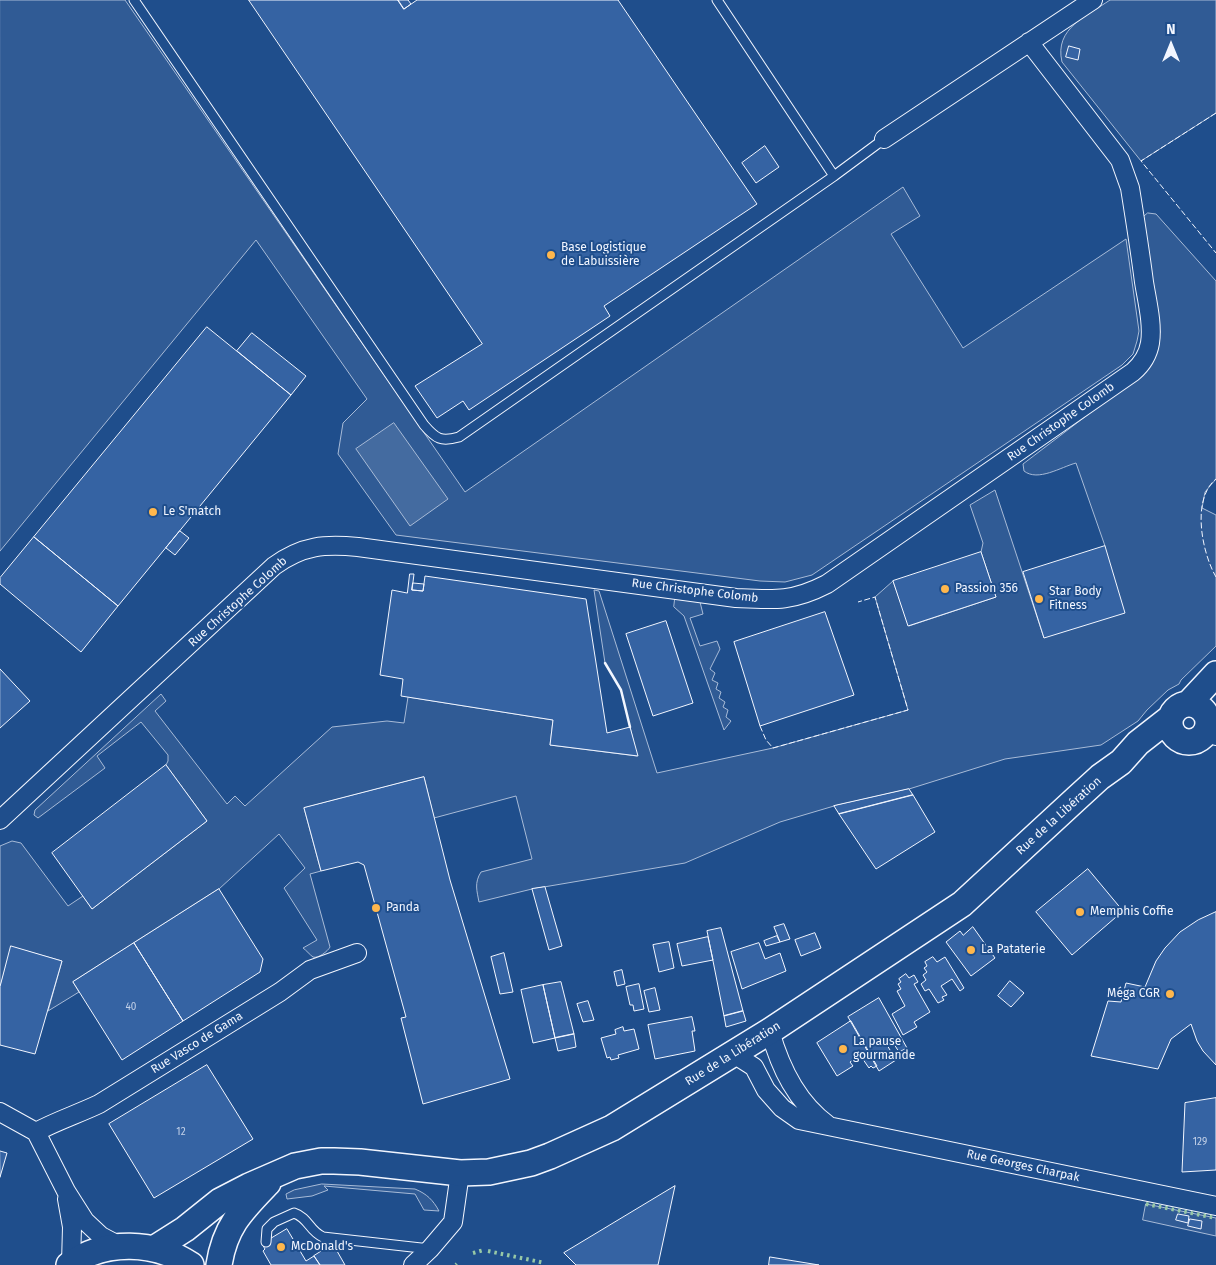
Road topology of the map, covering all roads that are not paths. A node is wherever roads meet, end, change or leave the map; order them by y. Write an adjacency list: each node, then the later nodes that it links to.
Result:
1 (134, 0): 6 (lane)
2 (716, 0): 6 (lane)
3 (1093, 0): 4 (street)
4 (1029, 42): 5 (street); 11 (street, Rue Christophe Colomb)
5 (884, 139): 6 (lane)
6 (834, 176)
7 (1216, 674): 8 (main road, Rue de la Libération)
8 (1179, 711): 9 (main road); 9 (main road); 10 (main road, Rue de la Libération)
9 (1206, 727): 10 (main road, Rue de la Libération)
10 (1122, 762): 13 (main road, Rue de la Libération)
11 (0, 820)
12 (357, 953): 17 (street, Rue Vasco de Gama)
13 (770, 1031): 14 (main road, Rue de la Libération); 16 (street, Rue Georges Charpak)
14 (732, 1053): 16 (street, Rue Georges Charpak); 18 (main road, Rue de la Libération)
15 (0, 1112): 17 (street)
16 (830, 1126): 21 (street, Rue Georges Charpak)
17 (36, 1132): 20 (street)
18 (460, 1173): 19 (main road, Rue de la Libération); 25 (street)
19 (277, 1174): 24 (main road, Rue de la Libération); 28 (main road, Rue de la Libération)
20 (66, 1191): 23 (street); 26 (street)
21 (1216, 1206)
22 (266, 1242): 25 (lane)
23 (120, 1246): 24 (main road); 26 (main road)
24 (155, 1248): 27 (main road)
25 (430, 1249): 29 (street)
26 (70, 1264)
27 (191, 1265)
28 (220, 1265)
29 (413, 1265)

